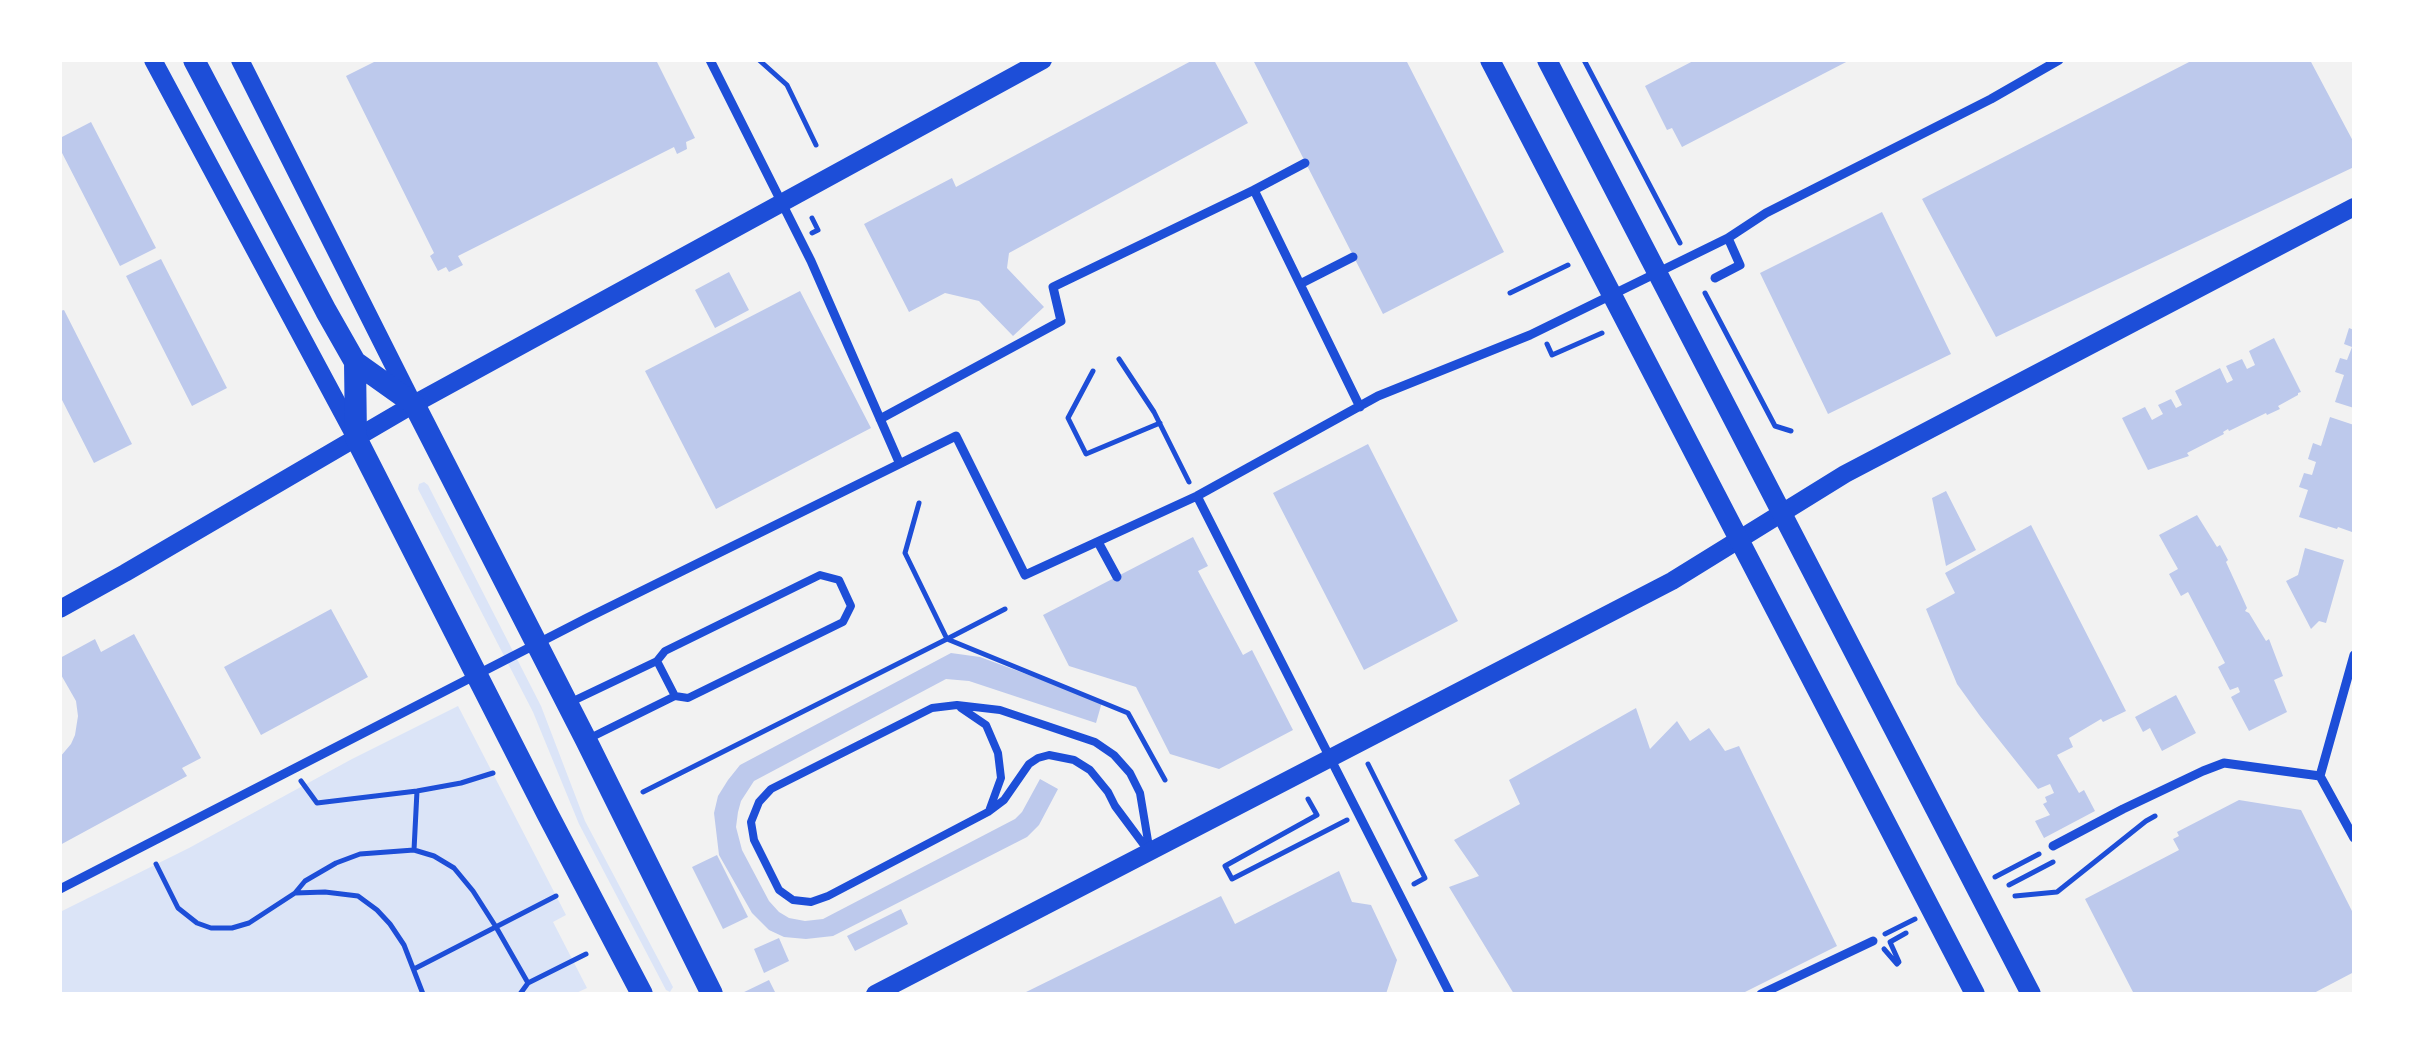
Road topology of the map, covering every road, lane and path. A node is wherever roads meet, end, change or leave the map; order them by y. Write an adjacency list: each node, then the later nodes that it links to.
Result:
1 (153, 60): 31 (street)
2 (194, 60): 25 (main road)
3 (240, 60): 27 (street)
4 (710, 60): 29 (street)
5 (759, 60): 10 (path)
6 (1043, 60): 27 (street)
7 (1490, 60): 37 (main road)
8 (1547, 60): 35 (main road)
9 (2058, 60): 14 (street)
10 (816, 144)
11 (1306, 163): 12 (street)
12 (1254, 190): 18 (street); 22 (street)
13 (2354, 207): 35 (street)
14 (1728, 238): 17 (street); 28 (street)
15 (1354, 256): 18 (street)
16 (1568, 265): 19 (path)
17 (1714, 278)
18 (1300, 284): 28 (street)
19 (1510, 293)
20 (1020, 330): 22 (street)
21 (1602, 333): 23 (path)
22 (1026, 340): 29 (street)
23 (1552, 355)
24 (1118, 359): 30 (path)
25 (355, 362): 27 (main road); 31 (main road)
26 (1093, 371): 30 (path)
27 (414, 404): 31 (street); 44 (main road)
28 (1360, 407): 33 (street)
29 (880, 419): 32 (street)
30 (1160, 423): 33 (path)
31 (356, 438): 39 (street); 75 (main road)
32 (899, 462): 36 (street); 48 (street)
33 (1197, 496): 36 (street); 55 (street)
34 (919, 503): 40 (path)
35 (1781, 515): 37 (street); 81 (main road)
36 (1098, 542): 38 (street)
37 (1738, 542): 59 (street); 80 (main road)
38 (1118, 576)
39 (60, 608)
40 (1004, 609)
41 (2354, 655): 50 (street)
42 (657, 661): 43 (lane); 43 (lane); 44 (lane)
43 (675, 696): 46 (lane)
44 (567, 704): 46 (main road)
45 (957, 706): 54 (lane); 54 (lane); 59 (lane)
46 (586, 740): 76 (main road)
47 (1368, 764): 63 (path)
48 (294, 770): 51 (path); 62 (street)
49 (493, 773): 51 (path)
50 (2320, 776): 56 (street); 57 (street)
51 (417, 791): 58 (path)
52 (1308, 798): 55 (path)
53 (2168, 809): 66 (path)
54 (988, 812): 59 (lane)
55 (1358, 814): 63 (street)
56 (2354, 838)
57 (2054, 846): 61 (path)
58 (414, 850): 64 (path); 67 (path)
59 (1150, 853): 77 (street)
60 (156, 864): 64 (path)
61 (2010, 885)
62 (60, 889)
63 (1398, 892): 78 (street)
64 (296, 894): 71 (path)
65 (556, 896): 67 (path)
66 (2015, 896)
67 (496, 926): 71 (path); 72 (path)
68 (1906, 933): 69 (path)
69 (1874, 940): 79 (street)
70 (586, 954): 72 (path)
71 (414, 969): 73 (path)
72 (528, 983): 74 (path)
73 (423, 994)
74 (520, 994)
75 (642, 994)
76 (712, 994)
77 (876, 994)
78 (1450, 994)
79 (1761, 994)
80 (1975, 994)
81 (2030, 994)

